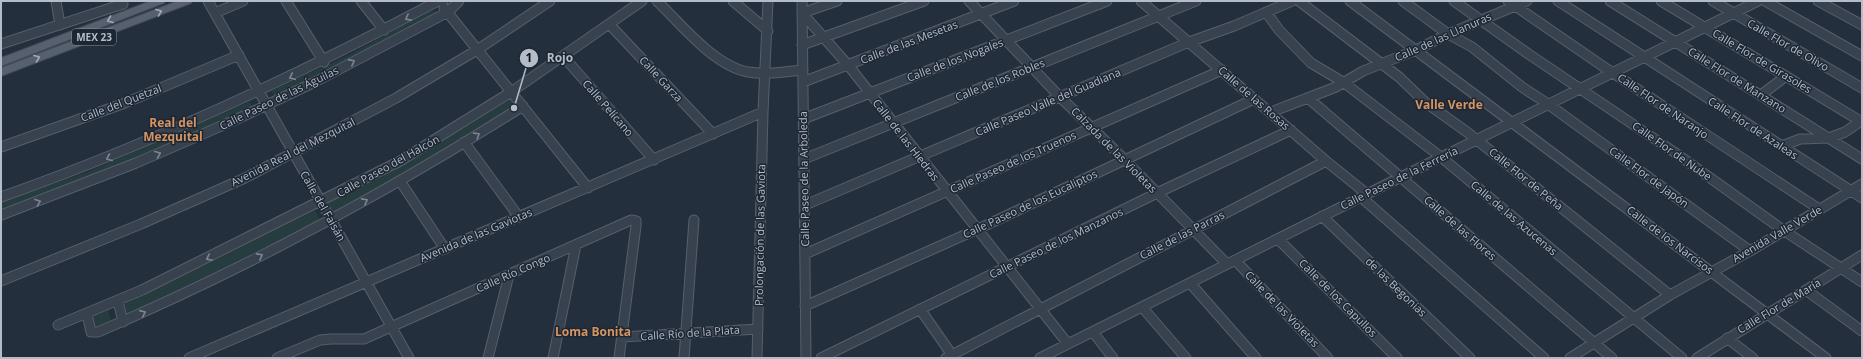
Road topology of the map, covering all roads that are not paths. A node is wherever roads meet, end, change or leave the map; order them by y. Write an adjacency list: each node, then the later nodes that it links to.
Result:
1 (56, 1): 48 (street)
2 (160, 1): 66 (main road, MEX 23, one-way to 66)
3 (187, 1): 73 (main road, MEX 23, one-way to 3)
4 (208, 1): 43 (street, Calle del Faisán)
5 (243, 1): 43 (street)
6 (286, 1): 67 (street)
7 (362, 1): 51 (street)
8 (438, 1): 9 (street, Calle Paseo de las Águilas); 39 (street); 51 (street, Calle Paseo de las Águilas, one-way to 51)
9 (443, 1)
10 (459, 1): 39 (street, Calle Paseo de las Águilas)
11 (550, 1): 60 (street, Avenida Real del Mezquital)
12 (642, 1): 47 (street, Calle Paseo del Halcón)
13 (657, 1): 74 (street)
14 (733, 1): 52 (street)
15 (768, 1): 52 (street, Prolongación de las Gaviota)
16 (802, 1): 41 (street, Calle Paseo de la Arboleda)
17 (837, 1): 41 (street)
18 (924, 1): 54 (street)
19 (969, 1): 44 (street, Calzada de las Violetas)
20 (1014, 1): 44 (street, Calle de las Mesetas)
21 (1107, 1): 55 (street, Calle de los Nogales)
22 (1141, 1): 45 (street, Calle de las Rosas)
23 (1196, 1): 45 (street, Calle de los Robles)
24 (1292, 1): 40 (street, Calle Paseo Valle del Guadiana)
25 (1299, 1): 69 (street, Calle Flor de Peña)
26 (1350, 1): 61 (street, Calle de los Narcisos)
27 (1402, 1): 53 (street, Calle Flor de Japón)
28 (1454, 1): 46 (street, Calle Flor de Nube)
29 (1527, 1): 37 (street, Calle de las Llanuras)
30 (1558, 1): 65 (street, Calle Flor de Azaleas)
31 (1610, 1): 56 (street, Calle Flor de Manzano)
32 (1661, 1): 50 (street, Calle Flor de Girasoles)
33 (1713, 1): 42 (street, Calle Flor de Olivo)
34 (1758, 1): 42 (street, Calle Paseo de la Ferrería)
35 (1765, 1): 64 (street)
36 (1818, 1): 49 (street)
37 (1511, 3): 46 (street, Calle de las Llanuras); 75 (street, Calle Flor de Naranjo)
38 (123, 4): 48 (street)
39 (448, 12): 60 (street); 89 (street, Calle Paseo de las Águilas, one-way to 39)
40 (1266, 12): 57 (street, Calle Paseo Valle del Guadiana); 78 (street, Calle de las Azucenas)
41 (802, 13): 54 (street, Calle de las Hiedras); 59 (street, Calle Paseo de la Arboleda)
42 (1734, 13): 50 (street, Calle Paseo de la Ferrería); 79 (street, Calle Flor de Olivo)
43 (215, 14): 62 (street, Calle del Faisán)
44 (982, 14): 55 (street, Calzada de las Violetas); 68 (street, Calle de las Mesetas)
45 (1158, 16): 57 (street, Calle de las Rosas); 70 (street, Calle de los Robles)
46 (1482, 20): 53 (street, Calle de las Llanuras); 80 (street, Calle Flor de Nube)
47 (609, 24): 63 (street, Calle Paseo del Halcón); 99 (street, Calle Garza)
48 (60, 25): 58 (street)
49 (1862, 25)
50 (1704, 27): 56 (street, Calle Paseo de la Ferrería); 76 (street, Calle Flor de Girasoles)
51 (384, 30): 67 (street, Calle Paseo de las Águilas)
52 (768, 31): 74 (street, Prolongación de las Gaviota)
53 (1448, 34): 61 (street, Calle de las Llanuras); 88 (street, Calle Flor de Japón)
54 (825, 38): 59 (street); 68 (street, Calle de las Hiedras)
55 (1006, 40): 70 (street, Calzada de las Violetas); 83 (street, Calle de los Nogales)
56 (1676, 41): 65 (street, Calle Paseo de la Ferrería); 84 (street, Calle Flor de Manzano)
57 (1189, 42): 72 (street, Calle de las Rosas); 85 (street, Calle Paseo Valle del Guadiana)
58 (1, 44)
59 (802, 45): 71 (street, Calle Paseo de la Arboleda)
60 (477, 50): 82 (street); 105 (street, Avenida Real del Mezquital)
61 (1416, 50): 69 (street, Calle de las Llanuras); 95 (street, Calle de los Narcisos)
62 (239, 55): 81 (street, Calle del Faisán); 104 (street, Calle del Quetzal)
63 (563, 56): 82 (street, Calle Paseo del Halcón); 109 (street, Calle Pelícano)
64 (1862, 56)
65 (1644, 57): 75 (street, Calle Paseo de la Ferrería); 103 (street, Calle Flor de Azaleas)
66 (1, 62)
67 (324, 62): 81 (street, Calle Paseo de las Águilas, one-way to 81)
68 (848, 65): 77 (street, Calle de las Mesetas); 83 (street, Calle de las Hiedras)
69 (1381, 65): 78 (street, Calle de las Llanuras); 101 (street, Calle Flor de Peña)
70 (1033, 67): 85 (street, Calzada de las Violetas); 96 (street, Calle de los Robles)
71 (803, 70): 74 (street); 77 (street, Calle Paseo de la Arboleda)
72 (1222, 70): 87 (street, Calle de las Rosas); 97 (street, Calle Paseo de los Truenos)
73 (1, 72)
74 (765, 72): 91 (street, Prolongación de las Gaviota)
75 (1614, 73): 80 (street, Calle Paseo de la Ferrería); 125 (street, Calle Flor de Naranjo)
76 (1786, 76): 84 (street); 94 (street, Calle Flor de Girasoles)
77 (803, 82): 93 (street, Calle Paseo de la Arboleda)
78 (1343, 82): 86 (street, Calle de las Llanuras); 107 (street, Calle de las Azucenas)
79 (1862, 88)
80 (1581, 89): 88 (street, Calle Paseo de la Ferrería); 133 (street, Calle Flor de Nube)
81 (260, 92): 89 (street, Calle del Faisán); 121 (street, Calle Paseo de las Águilas, one-way to 121)
82 (511, 92): 90 (street); 123 (street, Calle Paseo del Halcón)
83 (869, 93): 93 (street, Calle de los Nogales); 96 (street, Calle de las Hiedras)
84 (1761, 95): 100 (street, Calle Flor de Manzano)
85 (1060, 97): 97 (street, Calzada de las Violetas); 106 (street, Calle Paseo Valle del Guadiana)
86 (1308, 98): 92 (street, Calle de las Llanuras); 113 (street, Calle de las Flores)
87 (1254, 99): 92 (street, Calle de las Rosas); 110 (street, Calle Paseo de los Eucaliptos)
88 (1548, 104): 95 (street, Calle Paseo de la Ferrería); 137 (street, Calle Flor de Japón)
89 (267, 105): 105 (street, Calle del Faisán); 126 (street, Calle Paseo de las Águilas, one-way to 89)
90 (522, 106): 102 (street, Calle Paseo del Halcón, one-way to 90); 116 (street)
91 (763, 112): 99 (street, Avenida de las Gaviotas); 164 (street, Prolongación de las Gaviota)
92 (1271, 112): 98 (street, Calle de las Rosas)
93 (803, 119): 108 (street, Calle Paseo de la Arboleda)
94 (1861, 121): 100 (street)
95 (1513, 122): 101 (street, Calle Paseo de la Ferrería); 143 (street, Calle de los Narcisos)
96 (894, 123): 106 (street, Calle de las Hiedras); 108 (street, Calle de los Robles)
97 (1092, 128): 110 (street, Calzada de las Violetas); 118 (street, Calle Paseo de los Truenos)
98 (1291, 130): 112 (street, Calle de las Rosas); 119 (street, Calle Paseo de los Manzanos)
99 (713, 134): 109 (street, Avenida de las Gaviotas)
100 (1829, 138): 103 (street); 111 (street, Calle Flor de Manzano)
101 (1477, 140): 107 (street, Calle Paseo de la Ferrería); 152 (street, Calle Flor de Peña)
102 (464, 142): 114 (street, Calle Paseo del Halcón); 128 (street)
103 (1782, 146): 117 (street, Calle Flor de Azaleas)
104 (1, 147)
105 (292, 153): 123 (street, Calle del Faisán); 144 (street, Avenida Real del Mezquital)
106 (919, 156): 118 (street, Calle de las Hiedras); 124 (street, Calle Paseo Valle del Guadiana)
107 (1441, 158): 113 (street, Calle Paseo de la Ferrería); 160 (street, Calle de las Azucenas)
108 (804, 159): 124 (street, Calle Paseo de la Arboleda)
109 (654, 160): 116 (street, Avenida de las Gaviotas)
110 (1125, 160): 119 (street, Calzada de las Violetas); 131 (street, Calle Paseo de los Eucaliptos)
111 (1862, 160)
112 (1326, 161): 120 (street, Calle de las Rosas); 132 (street, Calle de las Parras)
113 (1401, 177): 120 (street, Calle Paseo de la Ferrería); 170 (street, Calle de las Flores)
114 (400, 181): 129 (street, Calle Paseo del Halcón, one-way to 114); 136 (street)
115 (1862, 184): 117 (street, Avenida Valle Verde)
116 (588, 188): 128 (street, Avenida de las Gaviotas)
117 (1851, 191): 122 (street, Calle Flor de Azaleas); 125 (street, Avenida Valle Verde)
118 (946, 192): 131 (street, Calle de las Hiedras); 138 (street, Calle Paseo de los Truenos)
119 (1157, 193): 132 (street, Calzada de las Violetas); 141 (street, Calle Paseo de los Manzanos)
120 (1364, 195): 127 (street, Calle Paseo de la Ferrería); 190 (street, Calle de las Rosas)
121 (1, 197)
122 (1862, 198)
123 (321, 202): 129 (street, Calle del Faisán); 153 (street, Calle Paseo del Halcón, one-way to 153)
124 (805, 206): 138 (street, Calle Paseo de la Arboleda)
125 (1819, 209): 133 (street, Avenida Valle Verde)
126 (1, 215)
127 (1322, 216): 134 (street, Calle Paseo de la Ferrería); 189 (street, de las Begonias)
128 (519, 217): 136 (street, Avenida de las Gaviotas)
129 (331, 220): 148 (street, Calle del Faisán); 161 (street, Calle Paseo del Halcón, one-way to 129)
130 (694, 220): 167 (street)
131 (978, 229): 141 (street, Calle de las Hiedras); 154 (street, Calle Paseo de los Eucaliptos)
132 (1192, 230): 140 (street, Calzada de las Violetas); 157 (street, Calle de las Parras)
133 (1784, 230): 137 (street, Avenida Valle Verde); 142 (street, Calle Flor de Nube)
134 (1278, 239): 140 (street, Calle Paseo de la Ferrería); 188 (street, Calle de los Capullos)
135 (576, 245): 145 (street, Calle Río Congo); 168 (street, Calle Río Congo); 177 (street)
136 (445, 249): 148 (street, Avenida de las Gaviotas)
137 (1750, 251): 143 (street, Avenida Valle Verde)
138 (805, 254): 154 (street, Calle Paseo de la Arboleda)
139 (1862, 255): 142 (street, Calle Flor de María)
140 (1231, 262): 150 (street, Calle Paseo de la Ferrería); 187 (street, Calle de las Violetas)
141 (1007, 267): 156 (street, Calle Paseo de los Manzanos); 157 (street, Calle de las Hiedras)
142 (1841, 268): 149 (street, Calle Flor de Nube); 151 (street, Calle Flor de María)
143 (1711, 271): 152 (street, Avenida Valle Verde); 159 (street, Calle de los Narcisos)
144 (20, 272): 146 (street, Avenida Real del Mezquital); 147 (street, Avenida Real del Mezquital)
145 (509, 275): 163 (street, Calle Río Congo); 176 (street)
146 (1, 276)
147 (1, 281)
148 (366, 282): 163 (street, Calle del Faisán); 173 (street, Avenida de las Gaviotas)
149 (1862, 282)
150 (1190, 283): 155 (street, Calle Paseo de la Ferrería); 186 (street)
151 (1806, 290): 159 (street, Calle Flor de María); 165 (street)
152 (1670, 295): 160 (street, Avenida Valle Verde)
153 (118, 301): 158 (street, Calle Paseo del Halcón); 161 (street)
154 (805, 306): 181 (street, Calle Paseo de la Arboleda)
155 (1142, 307): 166 (street, Calle Paseo de la Ferrería); 185 (street)
156 (920, 309): 172 (street); 182 (street, Calle Paseo de los Manzanos)
157 (1040, 309): 171 (street, Calle de las Hiedras); 172 (street, Calle de las Parras)
158 (87, 314): 161 (street, Calle Paseo del Halcón); 162 (street, Calle Paseo del Halcón)
159 (1768, 315): 169 (street, Calle Flor de María); 196 (street, Calle de los Narcisos)
160 (1634, 318): 170 (street, Avenida Valle Verde); 193 (street, Calle de las Azucenas)
161 (123, 322)
162 (58, 325)
163 (391, 327): 174 (street, Calle Río Congo); 175 (street, Calle del Faisán)
164 (758, 329): 167 (street, Calle Río de la Plata); 180 (street, Prolongación de las Gaviota)
165 (1862, 331)
166 (1093, 332): 171 (street, Calle Paseo de la Ferrería); 184 (street)
167 (687, 333): 168 (street, Calle Río de la Plata); 179 (street)
168 (622, 338): 178 (street)
169 (1727, 338): 194 (street, Calle Flor de María); 195 (street)
170 (1595, 343): 191 (street, Avenida Valle Verde); 192 (street, Calle de las Flores)
171 (1068, 344): 183 (street, Calle Paseo de la Ferrería)
172 (949, 356)
173 (189, 358)
174 (277, 358)
175 (409, 358)
176 (488, 358)
177 (554, 358)
178 (619, 358)
179 (684, 358)
180 (757, 358)
181 (806, 358)
182 (821, 358)
183 (1042, 358)
184 (1113, 358)
185 (1186, 358)
186 (1256, 358)
187 (1328, 358)
188 (1397, 358)
189 (1470, 358)
190 (1544, 358)
191 (1570, 358)
192 (1612, 358)
193 (1682, 358)
194 (1697, 358)
195 (1753, 358)
196 (1826, 358)

